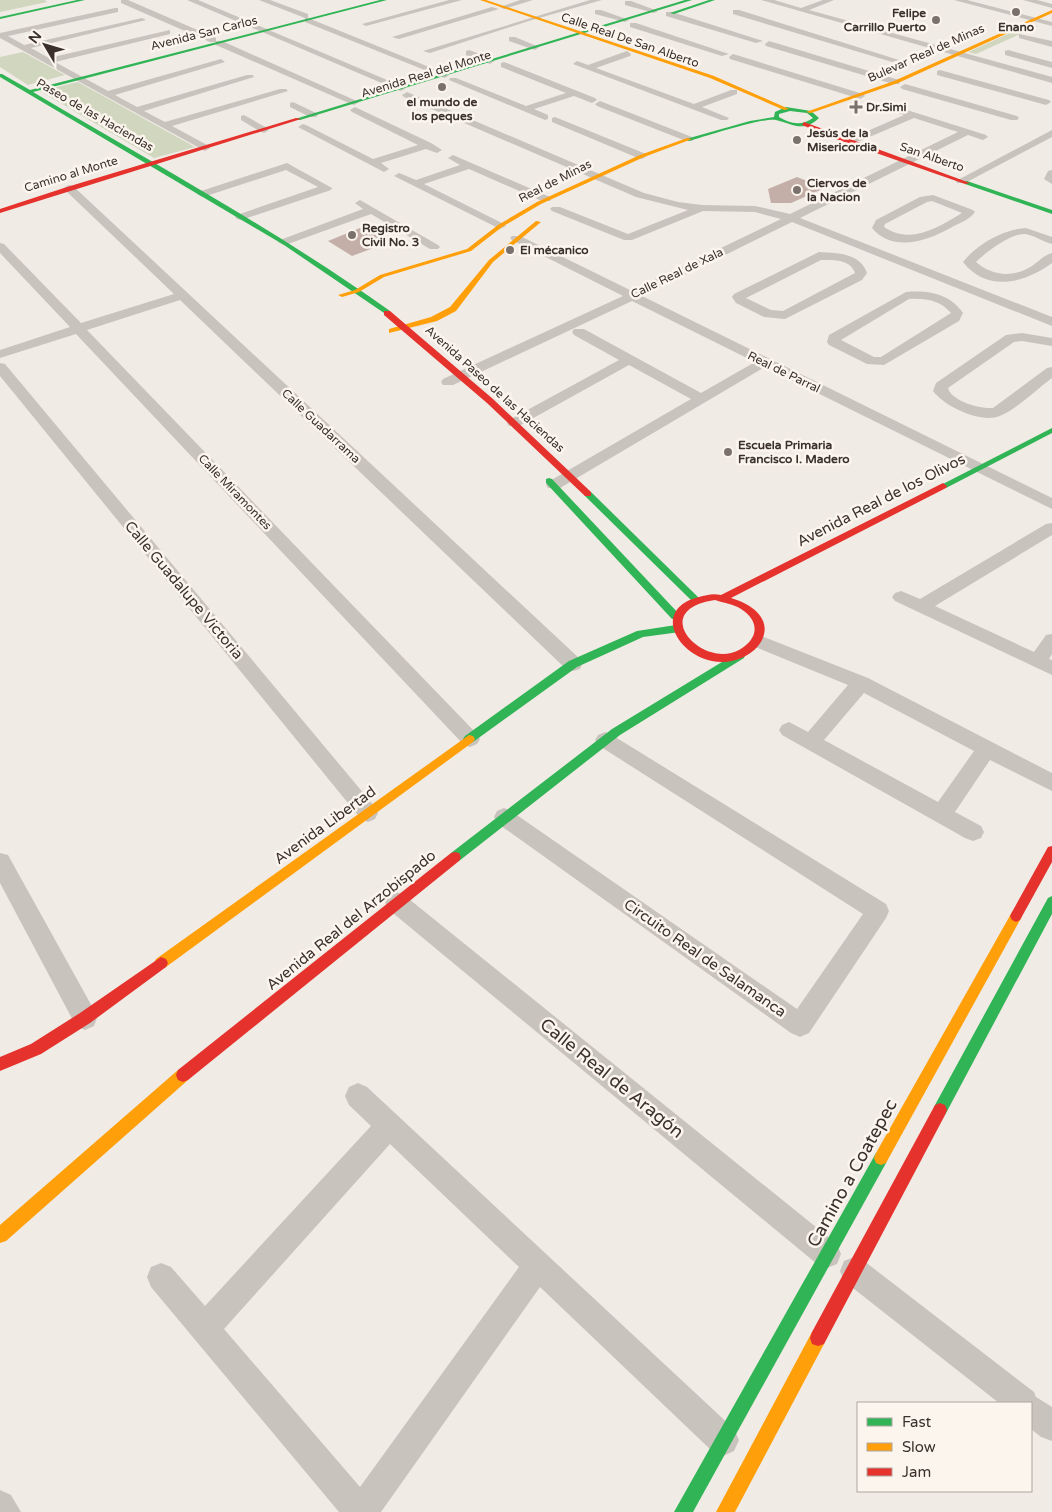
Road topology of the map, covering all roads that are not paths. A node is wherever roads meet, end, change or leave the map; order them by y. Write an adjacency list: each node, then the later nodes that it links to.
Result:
1 (66, 0): 31 (street)
2 (83, 0): 31 (street)
3 (191, 0): 40 (street)
4 (263, 0): 33 (street)
5 (369, 0): 33 (street, Avenida San Carlos)
6 (385, 0): 33 (street, Avenida San Carlos)
7 (458, 0): 39 (street)
8 (469, 0): 23 (street, Calle Real De San Alberto)
9 (482, 0): 23 (street, Calle Real De San Alberto)
10 (529, 0): 23 (street)
11 (598, 0): 34 (street)
12 (690, 0): 26 (street, Avenida Real del Monte)
13 (714, 0): 30 (street, Avenida Real del Monte)
14 (765, 0): 21 (street)
15 (790, 0): 21 (street)
16 (830, 0): 25 (street)
17 (958, 0): 35 (street)
18 (1027, 0): 22 (street)
19 (124, 1): 49 (street)
20 (628, 3): 26 (street)
21 (779, 4): 25 (street); 32 (street)
22 (1052, 6)
23 (499, 8): 34 (street, Calle Real De San Alberto); 45 (street)
24 (115, 10): 42 (street)
25 (802, 10): 48 (street)
26 (654, 11): 37 (street, Avenida Real del Monte)
27 (1052, 11): 35 (street, Bulevar Real de Minas)
28 (598, 12): 37 (street)
29 (736, 12): 32 (street)
30 (669, 14): 37 (street, Avenida Real del Monte); 43 (street)
31 (0, 16)
32 (746, 16): 58 (street)
33 (307, 18): 40 (street, Avenida San Carlos); 79 (street)
34 (531, 19): 46 (street, Calle Real De San Alberto); 57 (street)
35 (1034, 19): 38 (street); 62 (street, Bulevar Real de Minas)
36 (142, 20): 54 (street)
37 (629, 22): 46 (street, Avenida Real del Monte); 55 (street)
38 (1052, 23): 44 (street, Bulevar Real de Minas)
39 (366, 24)
40 (261, 30): 49 (street, Avenida San Carlos); 85 (street)
41 (167, 32): 67 (street)
42 (0, 35): 54 (street)
43 (740, 36): 50 (street); 55 (street)
44 (1022, 36): 52 (street); 63 (street, Bulevar Real de Minas)
45 (396, 37)
46 (582, 37): 53 (street, Avenida Real del Monte); 61 (street, Calle Real De San Alberto); 71 (street, Avenida Real del Monte); 99 (street, Calle Real De San Alberto)
47 (512, 40): 53 (street)
48 (904, 40): 58 (street); 62 (street)
49 (216, 41): 77 (street, Avenida San Carlos); 93 (street)
50 (759, 41)
51 (769, 44): 56 (street)
52 (1052, 44)
53 (535, 47): 66 (street, Avenida Real del Monte)
54 (22, 48): 67 (street)
55 (704, 48): 69 (street)
56 (786, 49): 69 (street); 81 (street)
57 (427, 51)
58 (872, 52): 64 (street)
59 (469, 53): 66 (street)
60 (1008, 53): 65 (street)
61 (627, 54): 73 (street); 86 (street, Calle Real De San Alberto)
62 (958, 55): 63 (street); 81 (street, Bulevar Real de Minas)
63 (971, 58): 74 (street); 75 (street, Bulevar Real de Minas)
64 (895, 60)
65 (1033, 60): 72 (street); 74 (street)
66 (490, 61): 79 (street, Avenida Real del Monte)
67 (48, 62): 77 (street)
68 (221, 62): 88 (street)
69 (750, 62): 89 (street)
70 (577, 64): 73 (street)
71 (504, 65): 79 (street, Avenida Real del Monte); 87 (street)
72 (1052, 65)
73 (587, 68): 95 (street)
74 (1014, 70): 80 (street)
75 (940, 73): 81 (street, Bulevar Real de Minas); 90 (street)
76 (0, 75): 83 (street, Paseo de las Haciendas)
77 (76, 77): 83 (street, Avenida San Carlos); 88 (street)
78 (250, 77): 97 (street)
79 (449, 78): 85 (street, Avenida Real del Monte); 96 (street)
80 (1052, 80)
81 (900, 85): 89 (street, Bulevar Real de Minas); 102 (street); 107 (street, Bulevar Real de Minas)
82 (0, 87): 127 (street, Paseo de las Haciendas)
83 (25, 90): 129 (street, Paseo de las Haciendas)
84 (283, 91): 110 (street)
85 (404, 91): 93 (street, Avenida Real del Monte); 132 (street)
86 (734, 92): 95 (street); 99 (street, Calle Real De San Alberto)
87 (574, 93): 96 (street); 98 (street)
88 (108, 94): 97 (street)
89 (860, 96): 107 (street, Bulevar Real de Minas)
90 (1036, 100): 91 (street); 102 (street)
91 (1046, 102)
92 (293, 106): 100 (street)
93 (355, 106): 100 (street, Avenida Real del Monte); 111 (street, Avenida Real del Monte); 124 (street)
94 (885, 106): 101 (street)
95 (694, 107): 105 (street)
96 (526, 109): 103 (street)
97 (137, 110): 110 (street)
98 (616, 110): 112 (street); 117 (street)
99 (781, 113): 107 (street); 109 (street); 117 (street, Real de Minas)
100 (313, 115): 113 (street, Avenida Real del Monte)
101 (913, 115): 114 (street); 118 (street)
102 (1004, 115): 106 (street)
103 (545, 116)
104 (244, 118): 113 (street)
105 (724, 118)
106 (1014, 118)
107 (810, 119): 109 (street); 118 (street, San Alberto); 123 (street, San Alberto)
108 (556, 120): 112 (street)
109 (791, 124): 135 (street, Real de Minas)
110 (165, 125): 119 (street)
111 (303, 127): 124 (street); 129 (street, Avenida Real del Monte)
112 (573, 127): 120 (street)
113 (264, 130): 119 (street, Avenida Real del Monte)
114 (967, 132): 116 (street); 123 (street, Calle Real de Xala)
115 (1052, 133): 133 (street)
116 (983, 137)
117 (689, 139): 120 (street, Real de Minas)
118 (857, 139): 123 (street, San Alberto)
119 (205, 148): 129 (street, Avenida Real del Monte)
120 (642, 156): 132 (street, Real de Minas)
121 (453, 158): 125 (street)
122 (276, 159): 126 (street)
123 (909, 160): 133 (street, San Alberto); 148 (street, Calle Real de Xala)
124 (372, 163): 128 (street)
125 (469, 165): 136 (street); 139 (street)
126 (287, 166): 138 (street); 147 (street)
127 (136, 168): 129 (street, Paseo de las Haciendas); 137 (street, Camino al Monte)
128 (384, 169)
129 (153, 170): 138 (street, Avenida Paseo de las Haciendas); 157 (street)
130 (1052, 173): 134 (street)
131 (399, 176): 136 (street)
132 (595, 176): 135 (street); 139 (street, Real de Minas)
133 (966, 179): 141 (street, San Alberto); 146 (street, San Alberto)
134 (1052, 180)
135 (609, 182): 142 (street); 143 (street, Real de Minas)
136 (415, 184): 149 (street)
137 (69, 188): 145 (street, Camino al Monte); 167 (street, Calle Guadarrama)
138 (202, 194): 147 (street, Avenida Paseo de las Haciendas)
139 (546, 199): 149 (street, Real de Minas)
140 (358, 202): 144 (street)
141 (1052, 206)
142 (702, 208): 143 (street); 148 (street)
143 (556, 209): 150 (street, Real de Minas)
144 (371, 210): 153 (street); 155 (street)
145 (0, 211)
146 (1052, 212)
147 (241, 217): 153 (street, Avenida Paseo de las Haciendas)
148 (791, 218): 156 (street); 169 (street, Calle Real de Xala)
149 (500, 226): 163 (street, Real de Minas)
150 (516, 238): 169 (street, Real de Parral); 171 (street, Real de Minas)
151 (889, 238): 151 (street); 156 (street)
152 (1052, 241): 164 (street)
153 (284, 242): 160 (street, Avenida Paseo de las Haciendas)
154 (0, 246): 175 (street, Calle Miramontes)
155 (434, 246)
156 (869, 249): 159 (street); 165 (street)
157 (274, 251)
158 (1052, 257): 164 (street)
159 (850, 260): 159 (street)
160 (318, 264): 161 (street); 166 (street, Avenida Paseo de las Haciendas)
161 (338, 265)
162 (377, 266): 163 (street)
163 (406, 268): 166 (street, Real de Minas)
164 (984, 275): 165 (street)
165 (964, 287): 170 (street); 172 (street)
166 (357, 291): 168 (street, Real de Minas); 174 (street, Avenida Paseo de las Haciendas)
167 (182, 296): 175 (street); 204 (street, Calle Guadarrama)
168 (339, 296)
169 (632, 296): 181 (street, Real de Parral); 184 (street, Calle Real de Xala)
170 (943, 298): 170 (street)
171 (459, 303): 173 (street); 174 (street, Real de Minas)
172 (1049, 318)
173 (448, 325)
174 (404, 327): 177 (street, Real de Minas); 184 (street, Avenida Paseo de las Haciendas)
175 (79, 329): 179 (street); 208 (street, Calle Miramontes)
176 (579, 332): 180 (street)
177 (386, 333)
178 (1051, 340): 183 (street)
179 (0, 354)
180 (629, 360): 186 (street); 187 (street)
181 (764, 362): 186 (street); 189 (street, Real de Parral)
182 (0, 367): 213 (street, Calle Guadalupe Victoria)
183 (1052, 371)
184 (463, 376): 185 (street, Calle Real de Xala); 187 (street, Avenida Paseo de las Haciendas)
185 (448, 382)
186 (701, 399): 191 (street)
187 (514, 423): 191 (street, Avenida Paseo de las Haciendas)
188 (1052, 430): 189 (street, Avenida Real de los Olivos)
189 (977, 468): 193 (street, Real de Parral); 196 (street, Avenida Real de los Olivos)
190 (540, 472): 192 (street)
191 (570, 476): 192 (street); 197 (street, Avenida Paseo de las Haciendas)
192 (554, 486): 199 (street)
193 (1052, 504)
194 (1052, 528): 198 (street)
195 (900, 597): 198 (street)
196 (724, 598): 197 (street); 202 (street)
197 (696, 600): 199 (street)
198 (921, 606): 205 (street)
199 (676, 617): 200 (street)
200 (676, 629): 203 (street); 204 (street, Avenida Libertad)
201 (1052, 640): 205 (street)
202 (759, 641): 203 (street); 206 (street)
203 (740, 655): 209 (street, Avenida Real del Arzobispado)
204 (573, 664): 208 (street, Avenida Libertad)
205 (1045, 665)
206 (861, 683): 210 (street); 211 (street)
207 (789, 730): 210 (street)
208 (470, 739): 213 (street, Avenida Libertad)
209 (605, 740): 215 (street, Avenida Real del Arzobispado); 215 (street, Circuito Real de Salamanca)
210 (812, 742): 214 (street)
211 (986, 749): 212 (street); 214 (street)
212 (1052, 783)
213 (368, 813): 221 (street, Avenida Libertad)
214 (941, 815): 216 (street)
215 (504, 817): 219 (street, Avenida Real del Arzobispado)
216 (973, 832)
217 (1052, 851): 226 (street, Camino a Coatepec)
218 (0, 862): 221 (street)
219 (396, 902): 225 (street, Avenida Real del Arzobispado); 226 (street, Calle Real de Aragón)
220 (1052, 902): 228 (street)
221 (85, 1018): 222 (street, Avenida Libertad)
222 (0, 1064)
223 (358, 1096): 224 (street)
224 (389, 1126): 227 (street); 230 (street)
225 (0, 1235)
226 (827, 1254): 234 (street, Camino a Coatepec)
227 (538, 1265): 234 (street); 237 (street)
228 (854, 1272): 231 (street); 239 (street)
229 (161, 1277): 230 (street)
230 (205, 1328): 237 (street)
231 (1021, 1402)
232 (1032, 1411): 233 (street)
233 (1052, 1426)
234 (723, 1440): 238 (street, Camino a Coatepec)
235 (0, 1506): 236 (street)
236 (4, 1512)
237 (360, 1512)
238 (683, 1512)
239 (725, 1512)

